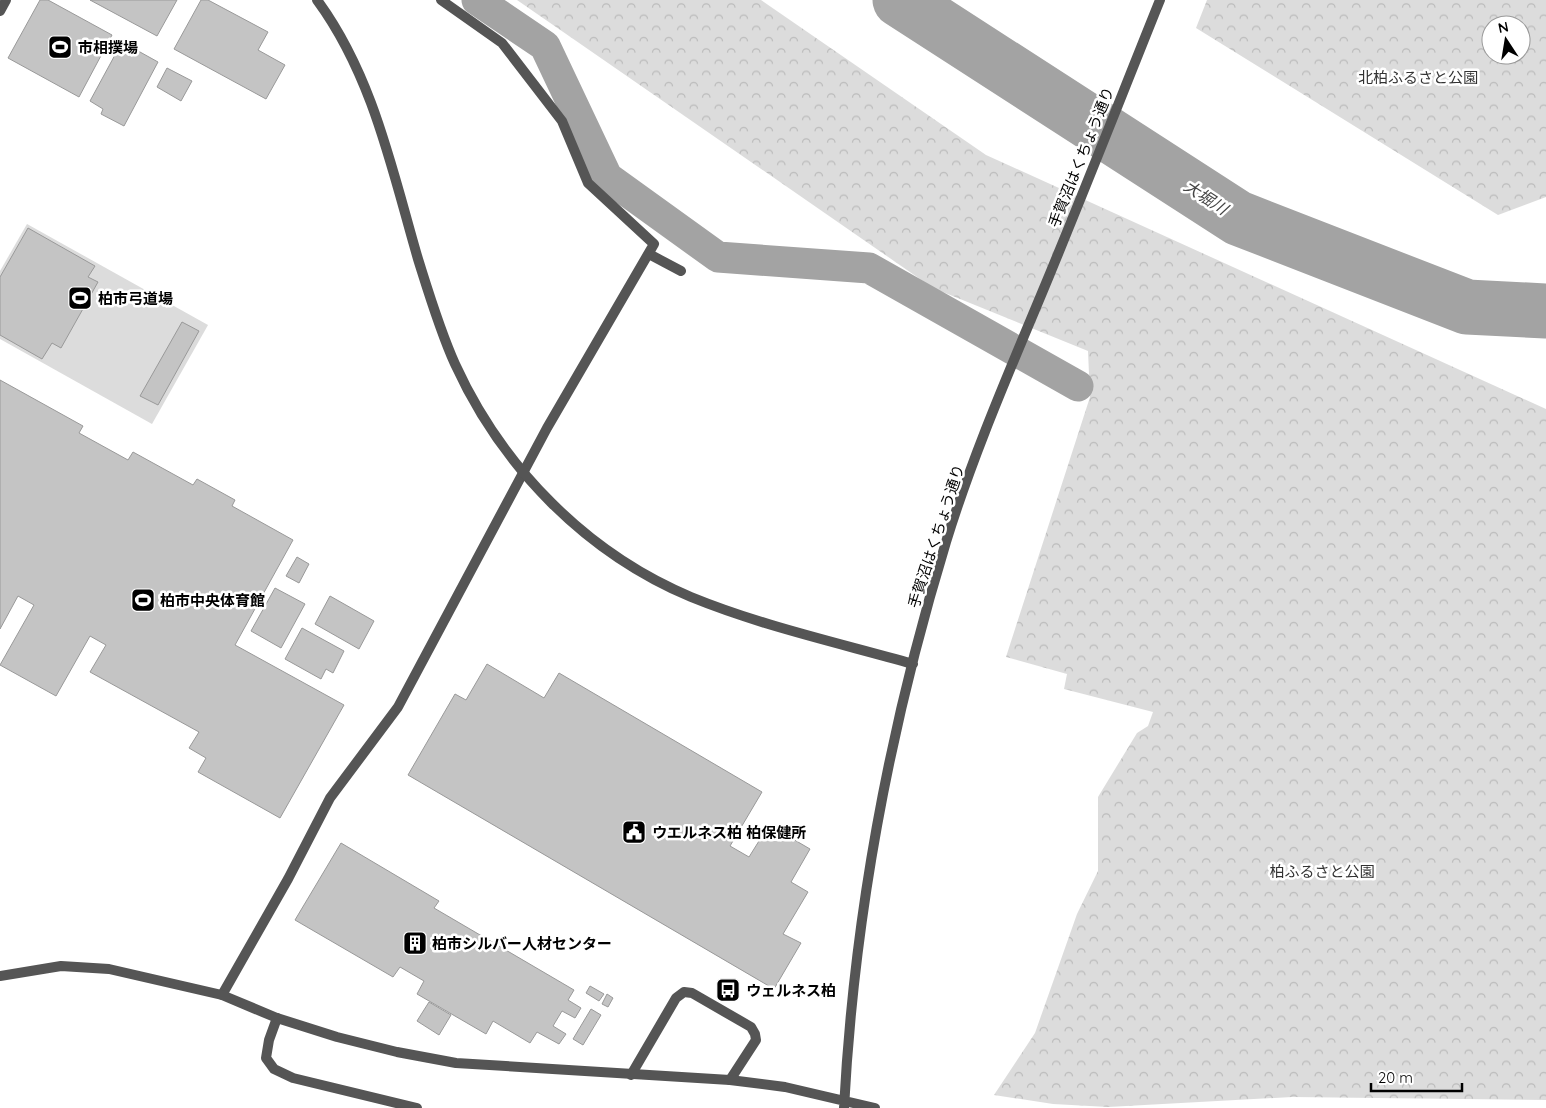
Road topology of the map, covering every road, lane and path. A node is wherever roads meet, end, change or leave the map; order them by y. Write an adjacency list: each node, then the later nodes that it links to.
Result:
1 (6, 0): 5 (street)
2 (316, 0): 8 (street)
3 (441, 0): 6 (street)
4 (1160, 0): 8 (street, 手賀沼はくちょう通り)
5 (0, 11)
6 (648, 254): 7 (street); 10 (street)
7 (681, 272)
8 (913, 664): 15 (street, 手賀沼はくちょう通り)
9 (0, 976): 10 (street)
10 (222, 995): 11 (street)
11 (277, 1018): 12 (street); 14 (street)
12 (631, 1075): 13 (street); 13 (street)
13 (730, 1080): 16 (street)
14 (418, 1108)
15 (844, 1108)
16 (875, 1108)

